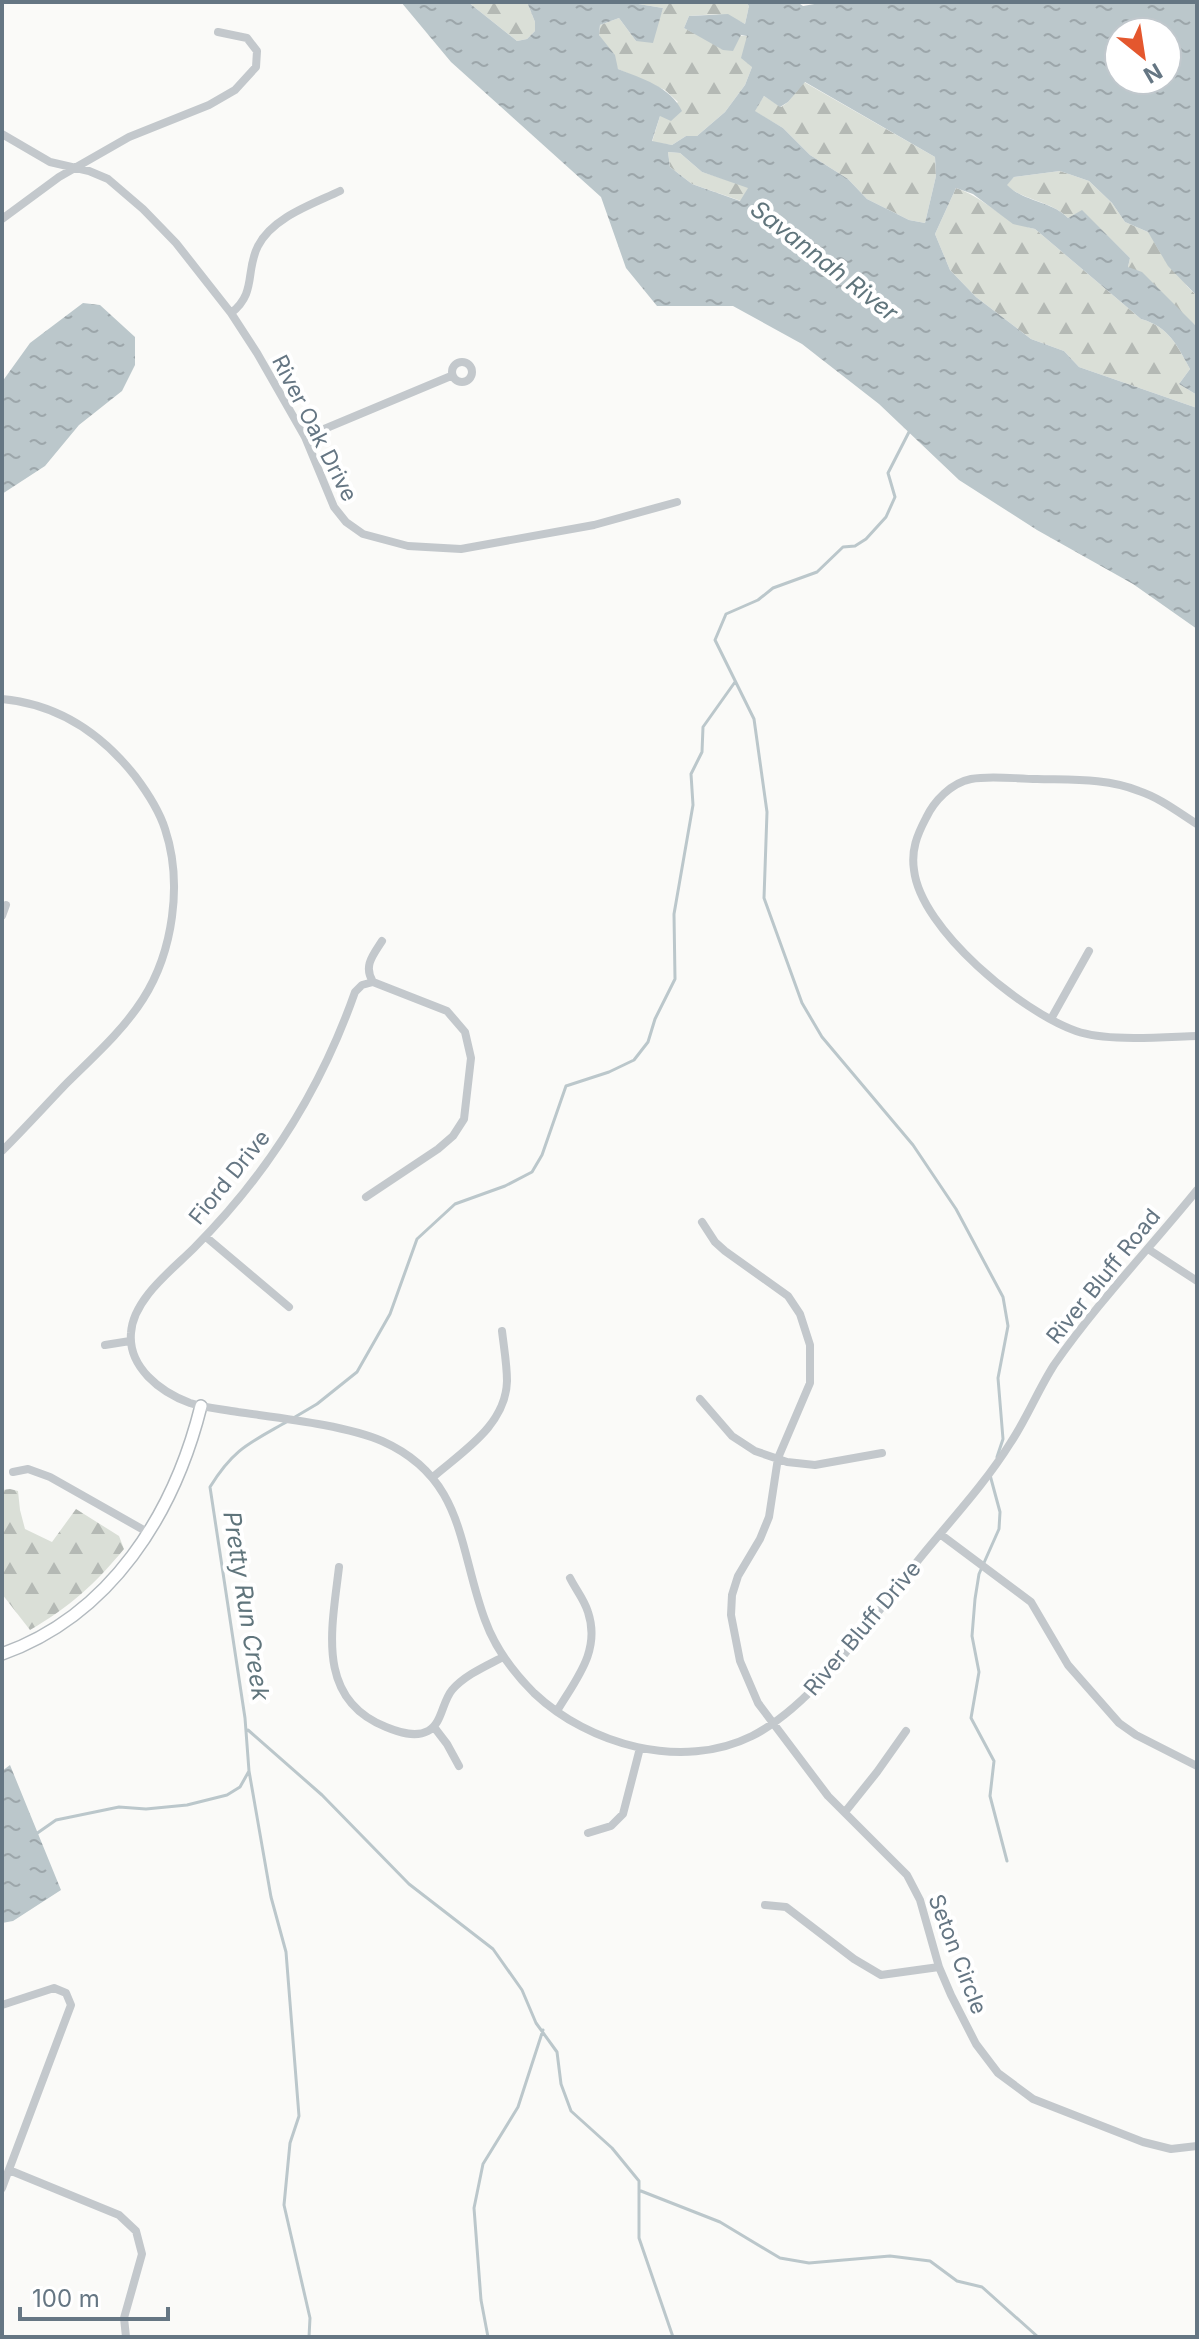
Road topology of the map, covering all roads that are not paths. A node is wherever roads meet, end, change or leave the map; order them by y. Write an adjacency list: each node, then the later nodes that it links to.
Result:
1 (218, 32): 3 (street)
2 (2, 134): 3 (street, River Oak Drive)
3 (75, 167): 5 (street); 6 (street, River Oak Drive)
4 (340, 191): 6 (street)
5 (2, 219)
6 (231, 313): 8 (street, River Oak Drive)
7 (451, 376): 8 (street)
8 (305, 437): 9 (street, River Oak Drive)
9 (677, 502)
10 (2, 699): 19 (street)
11 (1197, 824): 17 (street)
12 (6, 905): 13 (street)
13 (2, 916)
14 (382, 941): 16 (street)
15 (1089, 951): 17 (street)
16 (373, 982): 21 (street); 23 (street, Fiord Drive)
17 (1051, 1019): 18 (street)
18 (1197, 1036)
19 (2, 1151)
20 (1197, 1190): 24 (street, River Bluff Road)
21 (366, 1197)
22 (702, 1222): 34 (street, Seton Circle)
23 (206, 1237): 26 (street); 28 (street, Fiord Drive)
24 (1148, 1249): 25 (street); 30 (street, River Bluff Road)
25 (1197, 1281)
26 (289, 1307)
27 (502, 1331): 36 (street)
28 (130, 1341): 29 (street); 32 (street)
29 (105, 1345)
30 (1041, 1387): 38 (street, River Bluff Drive)
31 (700, 1399): 34 (street)
32 (201, 1406): 36 (street, River Bluff Drive); 37 (street)
33 (882, 1453): 34 (street)
34 (778, 1458): 44 (street, Seton Circle)
35 (13, 1472): 37 (street)
36 (433, 1477): 42 (street, River Bluff Drive)
37 (149, 1533): 41 (street)
38 (940, 1534): 44 (street, River Bluff Drive); 49 (street)
39 (339, 1567): 45 (street)
40 (570, 1578): 43 (street)
41 (2, 1654)
42 (503, 1657): 43 (street, River Bluff Drive); 45 (street)
43 (557, 1711): 47 (street, River Bluff Drive)
44 (773, 1723): 47 (street, River Bluff Drive); 50 (street, Seton Circle)
45 (434, 1727): 48 (street)
46 (906, 1731): 50 (street)
47 (640, 1748): 51 (street)
48 (459, 1766)
49 (1197, 1766)
50 (845, 1812): 53 (street, Seton Circle)
51 (588, 1833)
52 (765, 1905): 53 (street)
53 (939, 1967): 55 (street, Seton Circle)
54 (2, 2005): 56 (street)
55 (1197, 2146)
56 (9, 2170): 57 (street); 58 (street)
57 (2, 2186)
58 (126, 2337)

